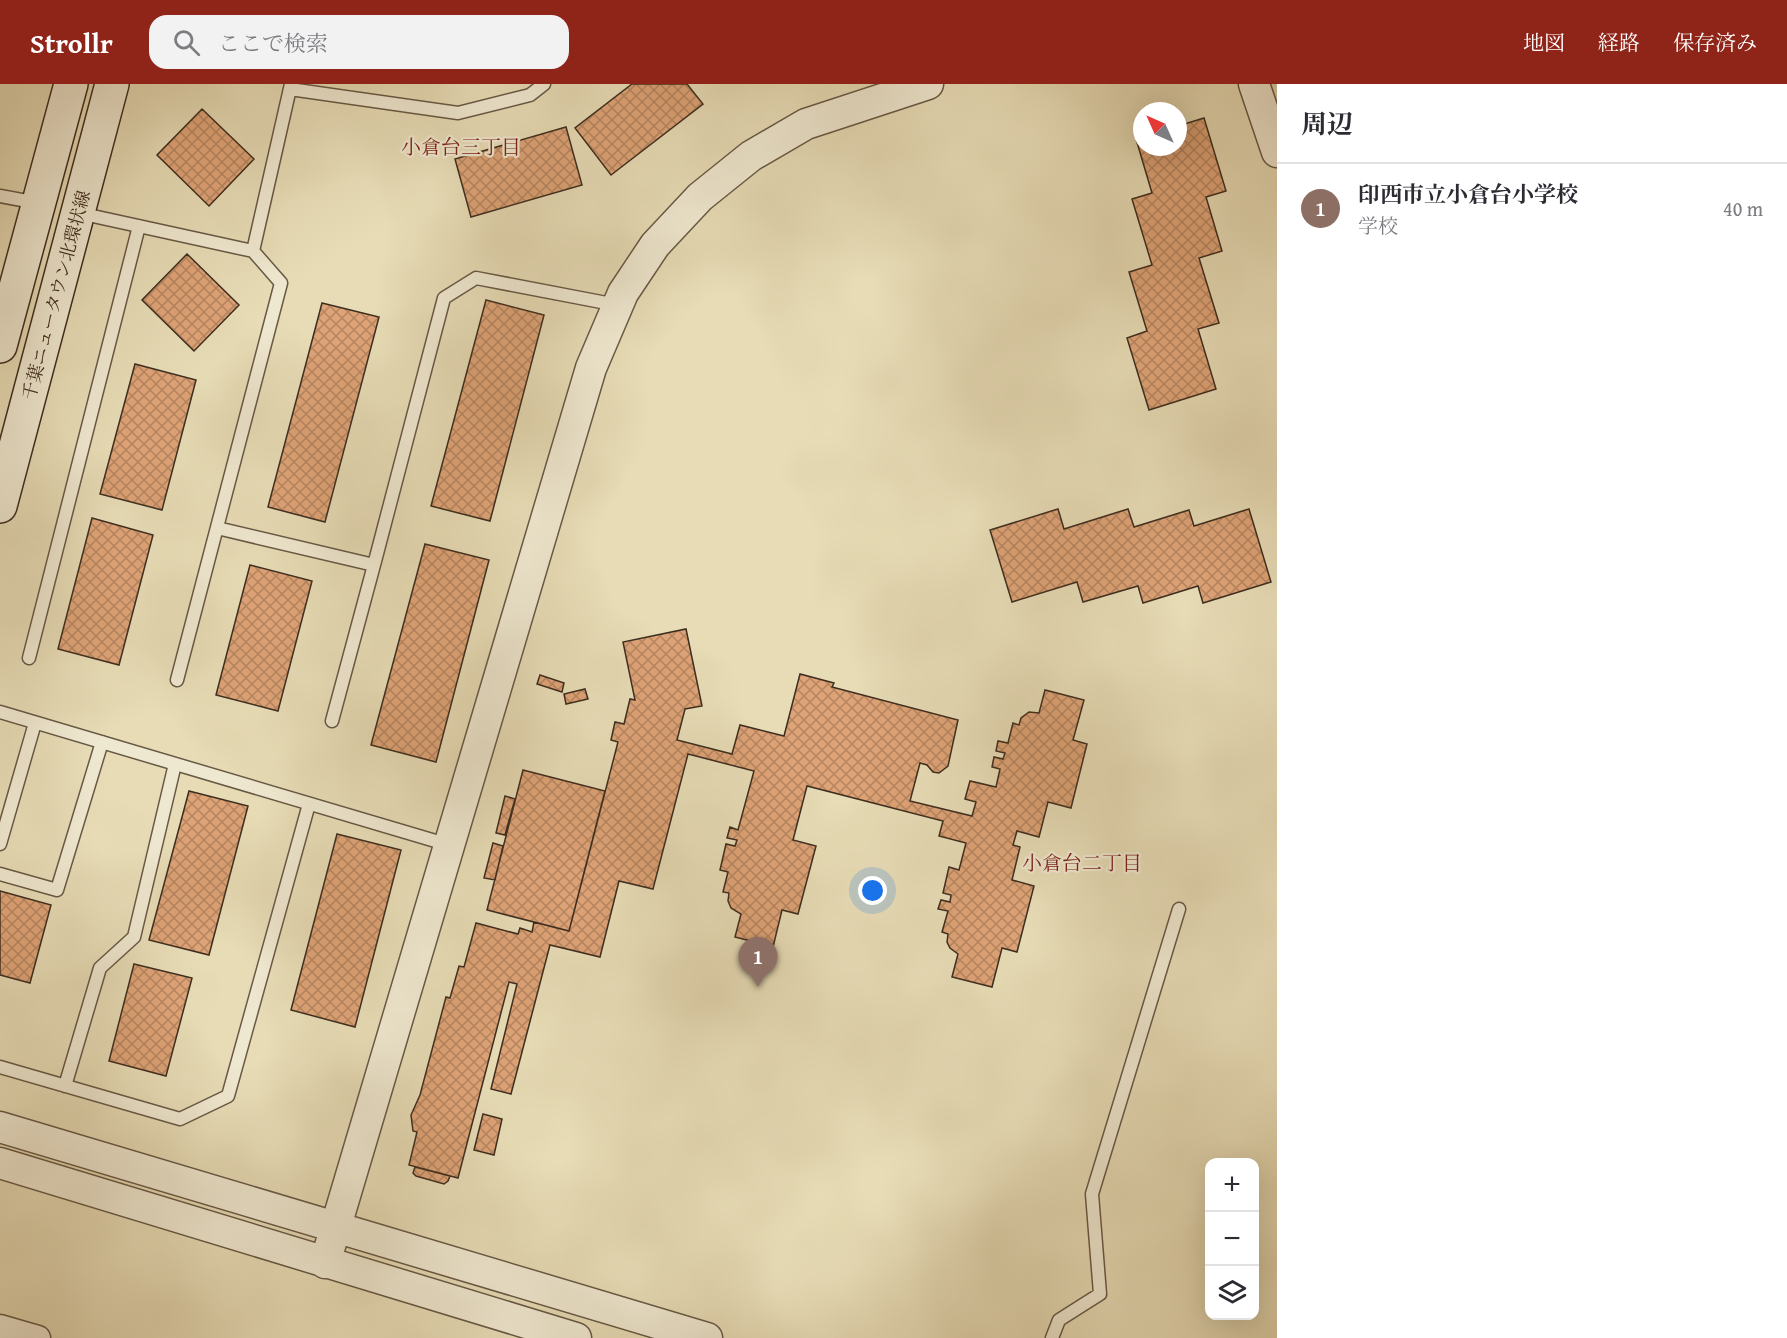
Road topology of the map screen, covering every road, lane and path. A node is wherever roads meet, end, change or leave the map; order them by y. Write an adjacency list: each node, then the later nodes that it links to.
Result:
1 (71, 84): 9 (main road)
2 (112, 84): 10 (main road, 千葉ニュータウン北環状線)
3 (544, 84): 6 (lane)
4 (928, 84): 13 (street)
5 (1254, 84): 7 (street)
6 (291, 86): 12 (lane)
7 (1277, 152)
8 (0, 196): 9 (lane)
9 (39, 203): 10 (street); 14 (main road)
10 (77, 213): 11 (lane); 15 (main road, 千葉ニュータウン北環状線)
11 (139, 226): 12 (lane); 18 (lane)
12 (253, 251): 16 (lane)
13 (618, 305): 17 (lane); 27 (street)
14 (0, 346)
15 (0, 506)
16 (217, 528): 17 (lane); 19 (lane)
17 (374, 565): 21 (lane)
18 (29, 658)
19 (177, 680)
20 (0, 712): 22 (lane)
21 (332, 721)
22 (35, 723): 23 (lane); 26 (lane)
23 (102, 742): 24 (lane); 28 (lane)
24 (176, 764): 25 (lane); 31 (lane)
25 (309, 804): 27 (lane); 31 (lane)
26 (0, 844)
27 (449, 845): 34 (street)
28 (0, 874)
29 (1179, 909): 40 (lane)
30 (0, 1067): 31 (lane)
31 (65, 1086)
32 (0, 1127): 34 (street)
33 (0, 1163): 35 (street)
34 (335, 1227): 35 (street); 39 (street)
35 (325, 1263): 38 (street)
36 (0, 1327): 37 (street)
37 (38, 1338)
38 (576, 1338)
39 (707, 1338)
40 (1053, 1338)

